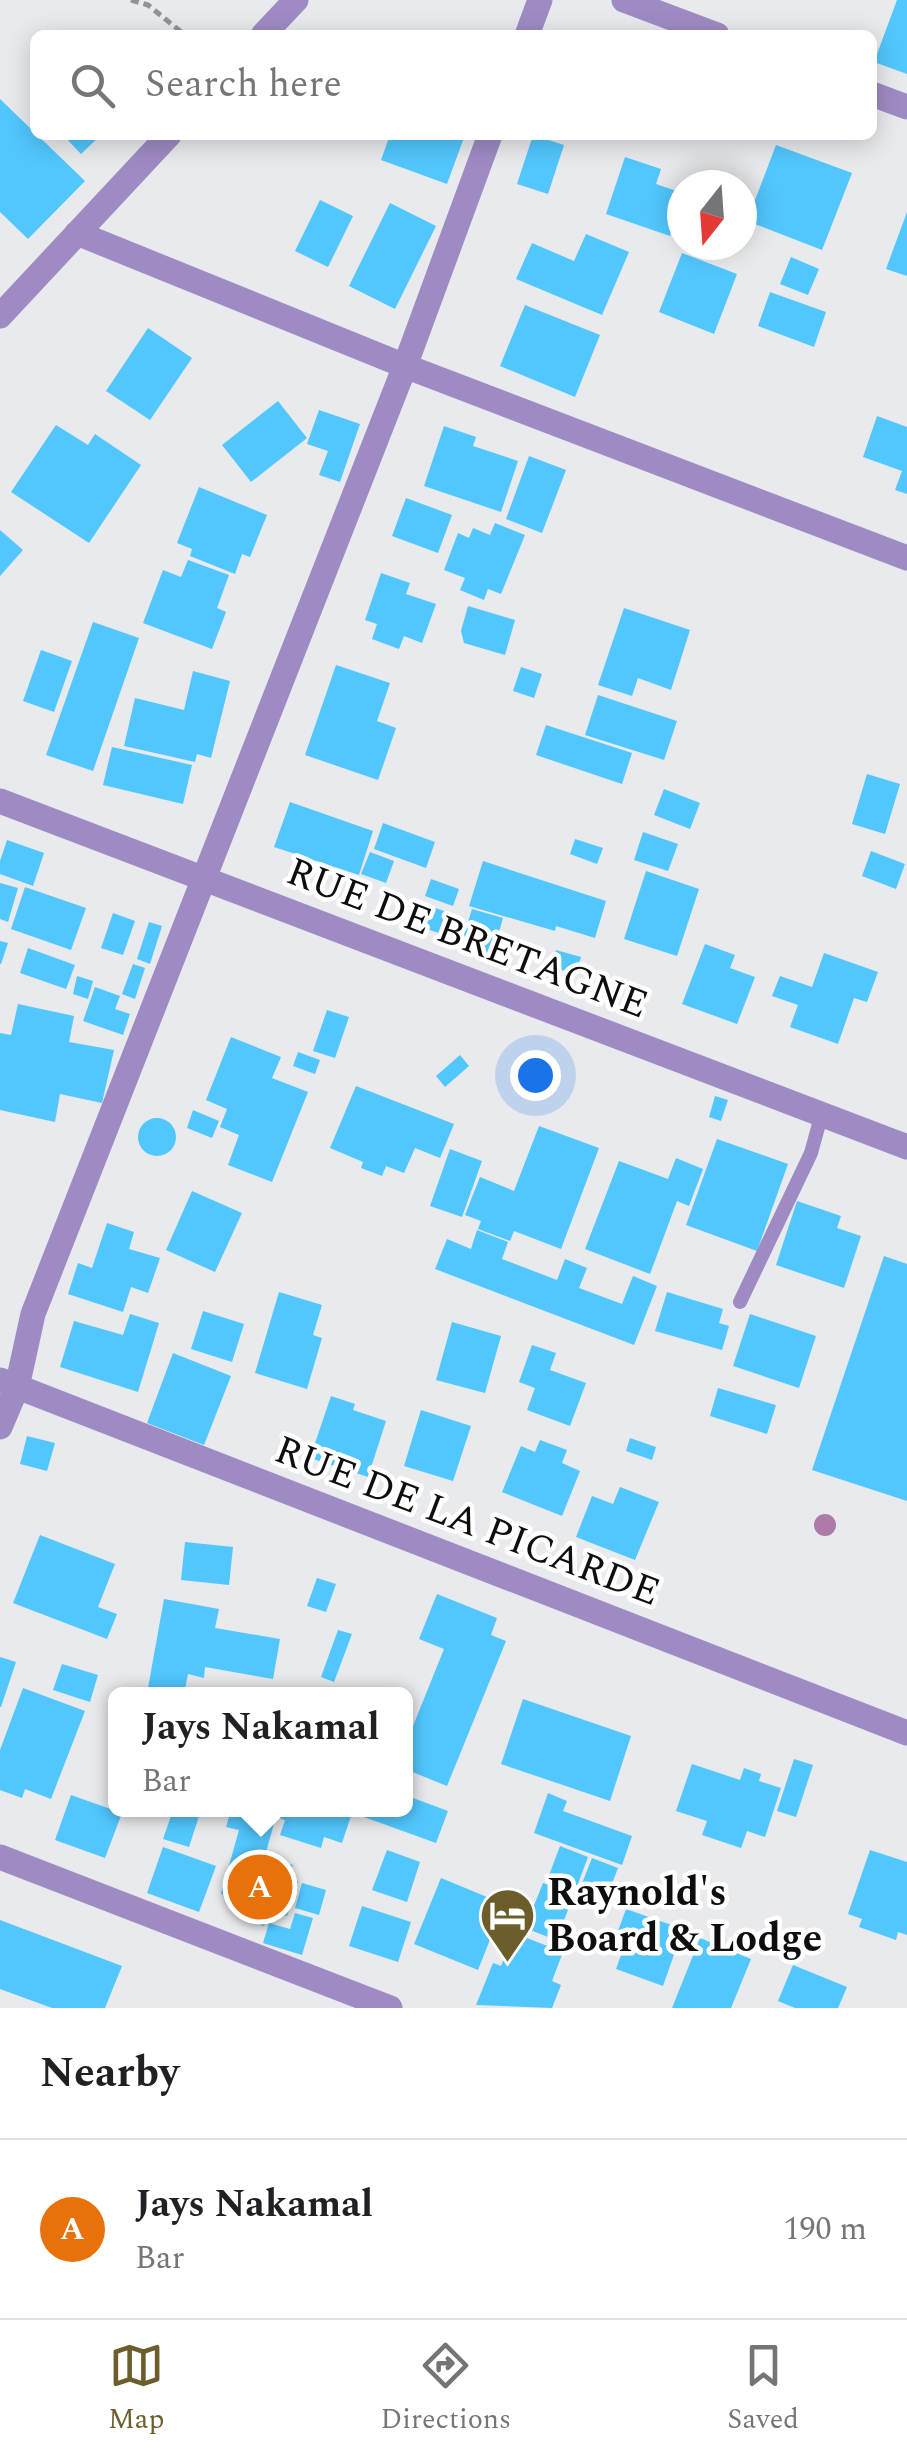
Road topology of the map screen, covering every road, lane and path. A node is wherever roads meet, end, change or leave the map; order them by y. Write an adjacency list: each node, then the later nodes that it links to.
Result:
1 (132, 0): 5 (path)
2 (296, 0): 6 (street)
3 (540, 0): 7 (street)
4 (624, 0): 8 (street)
5 (179, 30)
6 (268, 30)
7 (529, 30)
8 (704, 30)
9 (877, 96): 10 (street)
10 (907, 107)
11 (164, 140): 13 (street)
12 (488, 140): 15 (street)
13 (77, 233): 14 (street); 15 (street)
14 (0, 316)
15 (405, 366): 16 (street); 18 (street)
16 (907, 558)
17 (0, 801): 18 (street, RUE DE BRETAGNE)
18 (205, 881): 19 (street, RUE DE BRETAGNE); 22 (street)
19 (822, 1113): 20 (street, RUE DE BRETAGNE); 21 (lane)
20 (907, 1148)
21 (740, 1302)
22 (8, 1384): 23 (street); 24 (street, RUE DE LA PICARDE)
23 (0, 1427)
24 (907, 1733)
25 (0, 1857): 26 (street)
26 (390, 2008)

